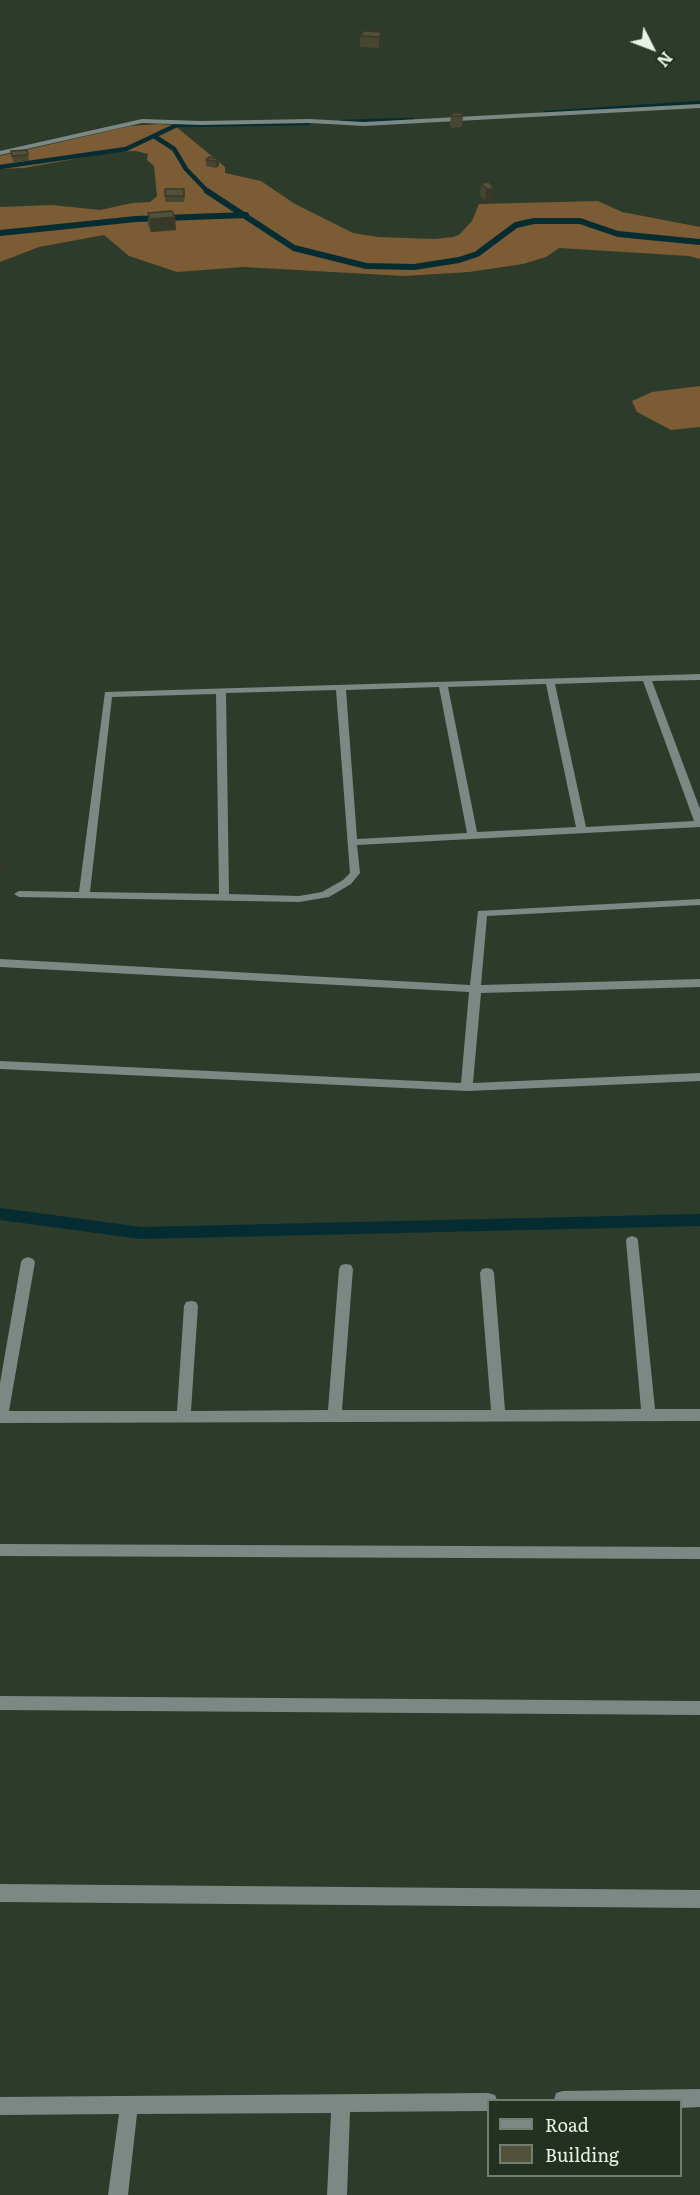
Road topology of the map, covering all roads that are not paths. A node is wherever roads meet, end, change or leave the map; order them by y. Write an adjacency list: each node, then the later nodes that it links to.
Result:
1 (700, 106): 2 (street)
2 (0, 153)
3 (700, 677): 4 (street)
4 (647, 679): 5 (street); 9 (street)
5 (550, 682): 6 (street); 10 (street)
6 (443, 685): 7 (street); 11 (street)
7 (341, 687): 8 (street); 12 (street)
8 (221, 691): 14 (street); 15 (street)
9 (700, 824): 10 (street)
10 (582, 830): 11 (street)
11 (473, 836): 12 (street)
12 (352, 842): 15 (street)
13 (19, 894): 14 (street)
14 (84, 895): 15 (street)
15 (224, 897)
16 (700, 902): 19 (street)
17 (0, 963): 19 (street)
18 (700, 983): 19 (street)
19 (475, 989): 22 (street)
20 (0, 1065): 22 (street)
21 (700, 1077): 22 (street)
22 (467, 1087)
23 (632, 1241): 28 (street)
24 (28, 1262): 33 (street)
25 (346, 1269): 31 (street)
26 (487, 1273): 32 (street)
27 (191, 1306): 30 (street)
28 (649, 1415): 29 (street); 32 (street)
29 (700, 1415)
30 (184, 1416): 31 (street); 33 (street)
31 (334, 1416): 32 (street)
32 (498, 1416)
33 (1, 1417)
34 (0, 1550): 35 (street)
35 (700, 1552)
36 (0, 1703): 37 (street)
37 (700, 1708)
38 (0, 1893): 39 (street)
39 (700, 1899)
40 (700, 2098): 41 (street)
41 (632, 2099)
42 (487, 2102): 43 (street)
43 (341, 2105): 45 (street); 47 (street)
44 (0, 2106): 45 (street)
45 (129, 2106): 46 (street)
46 (118, 2195)
47 (337, 2195)

